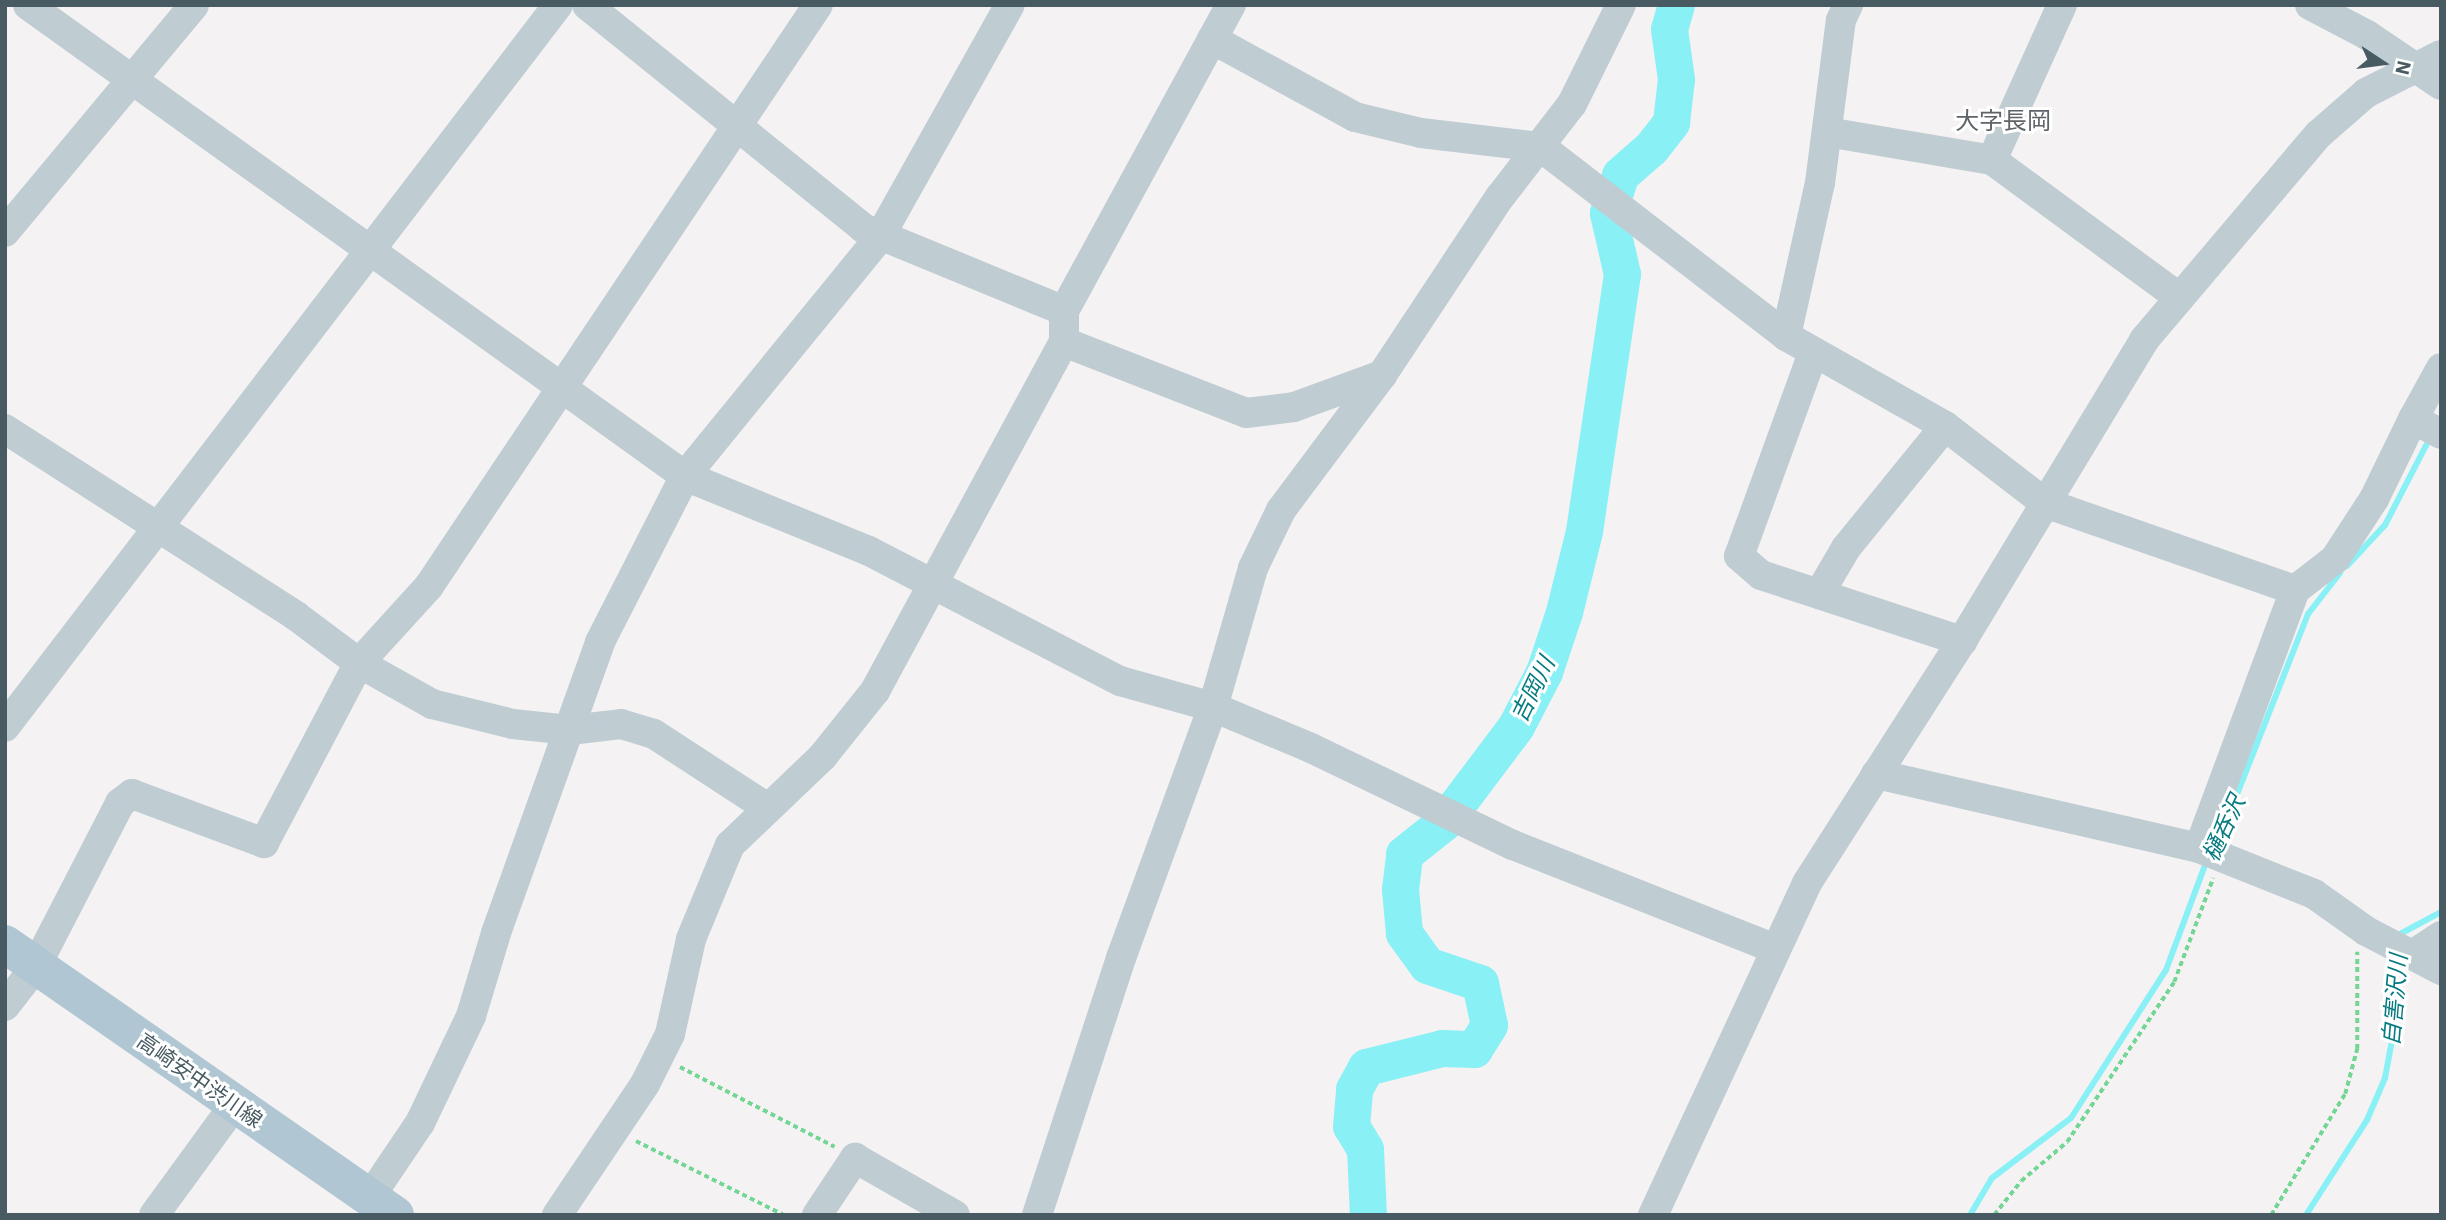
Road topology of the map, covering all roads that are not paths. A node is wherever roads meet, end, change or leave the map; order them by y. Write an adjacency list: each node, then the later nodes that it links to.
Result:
1 (28, 5): 14 (street)
2 (194, 5): 14 (street)
3 (558, 5): 22 (street)
4 (587, 5): 16 (street)
5 (818, 5): 16 (street)
6 (1010, 5): 21 (street)
7 (1231, 5): 12 (street)
8 (1620, 5): 18 (street)
9 (1848, 5): 17 (street)
10 (2062, 5): 19 (street)
11 (2310, 5): 13 (street)
12 (1212, 39): 18 (street); 24 (street)
13 (2428, 61): 15 (street); 23 (street)
14 (131, 81): 20 (street); 22 (street)
15 (2441, 85)
16 (737, 127): 21 (street); 30 (street)
17 (1827, 132): 19 (street); 25 (street)
18 (1541, 147): 25 (street); 29 (street)
19 (1992, 160): 23 (street)
20 (5, 232)
21 (879, 238): 24 (street); 35 (street)
22 (367, 251): 30 (street); 37 (street)
23 (2180, 298): 36 (street)
24 (1064, 311): 26 (street)
25 (1786, 336): 27 (street)
26 (1064, 342): 29 (street); 38 (street)
27 (1813, 353): 32 (street); 40 (street)
28 (2441, 368): 31 (street)
29 (1382, 375): 43 (street)
30 (563, 390): 35 (street); 42 (street)
31 (2413, 419): 34 (street); 39 (street)
32 (1945, 426): 36 (street); 40 (street)
33 (5, 429): 37 (street)
34 (2441, 434)
35 (685, 475): 38 (street); 45 (street)
36 (2045, 503): 39 (street); 41 (street)
37 (156, 527): 42 (street); 44 (street)
38 (932, 584): 43 (street); 47 (street)
39 (2295, 590): 48 (street)
40 (1819, 594): 41 (street)
41 (1962, 641): 46 (street)
42 (359, 663): 45 (street); 53 (street)
43 (1213, 706): 51 (street); 62 (street)
44 (5, 727)
45 (570, 730): 47 (street); 57 (street)
46 (1876, 774): 48 (street); 51 (street)
47 (766, 807): 59 (street)
48 (2210, 852): 52 (street)
49 (2441, 936): 52 (street)
50 (5, 944): 53 (main road, 高崎安中渋川線)
51 (1773, 948): 63 (street)
52 (2412, 955): 54 (street)
53 (36, 966): 55 (street); 56 (main road, 高崎安中渋川線)
54 (2441, 970)
55 (5, 1006)
56 (236, 1104): 57 (main road, 高崎安中渋川線); 58 (street)
57 (382, 1206)
58 (154, 1215)
59 (557, 1215)
60 (817, 1215): 61 (street)
61 (955, 1215)
62 (1037, 1215)
63 (1653, 1215)

